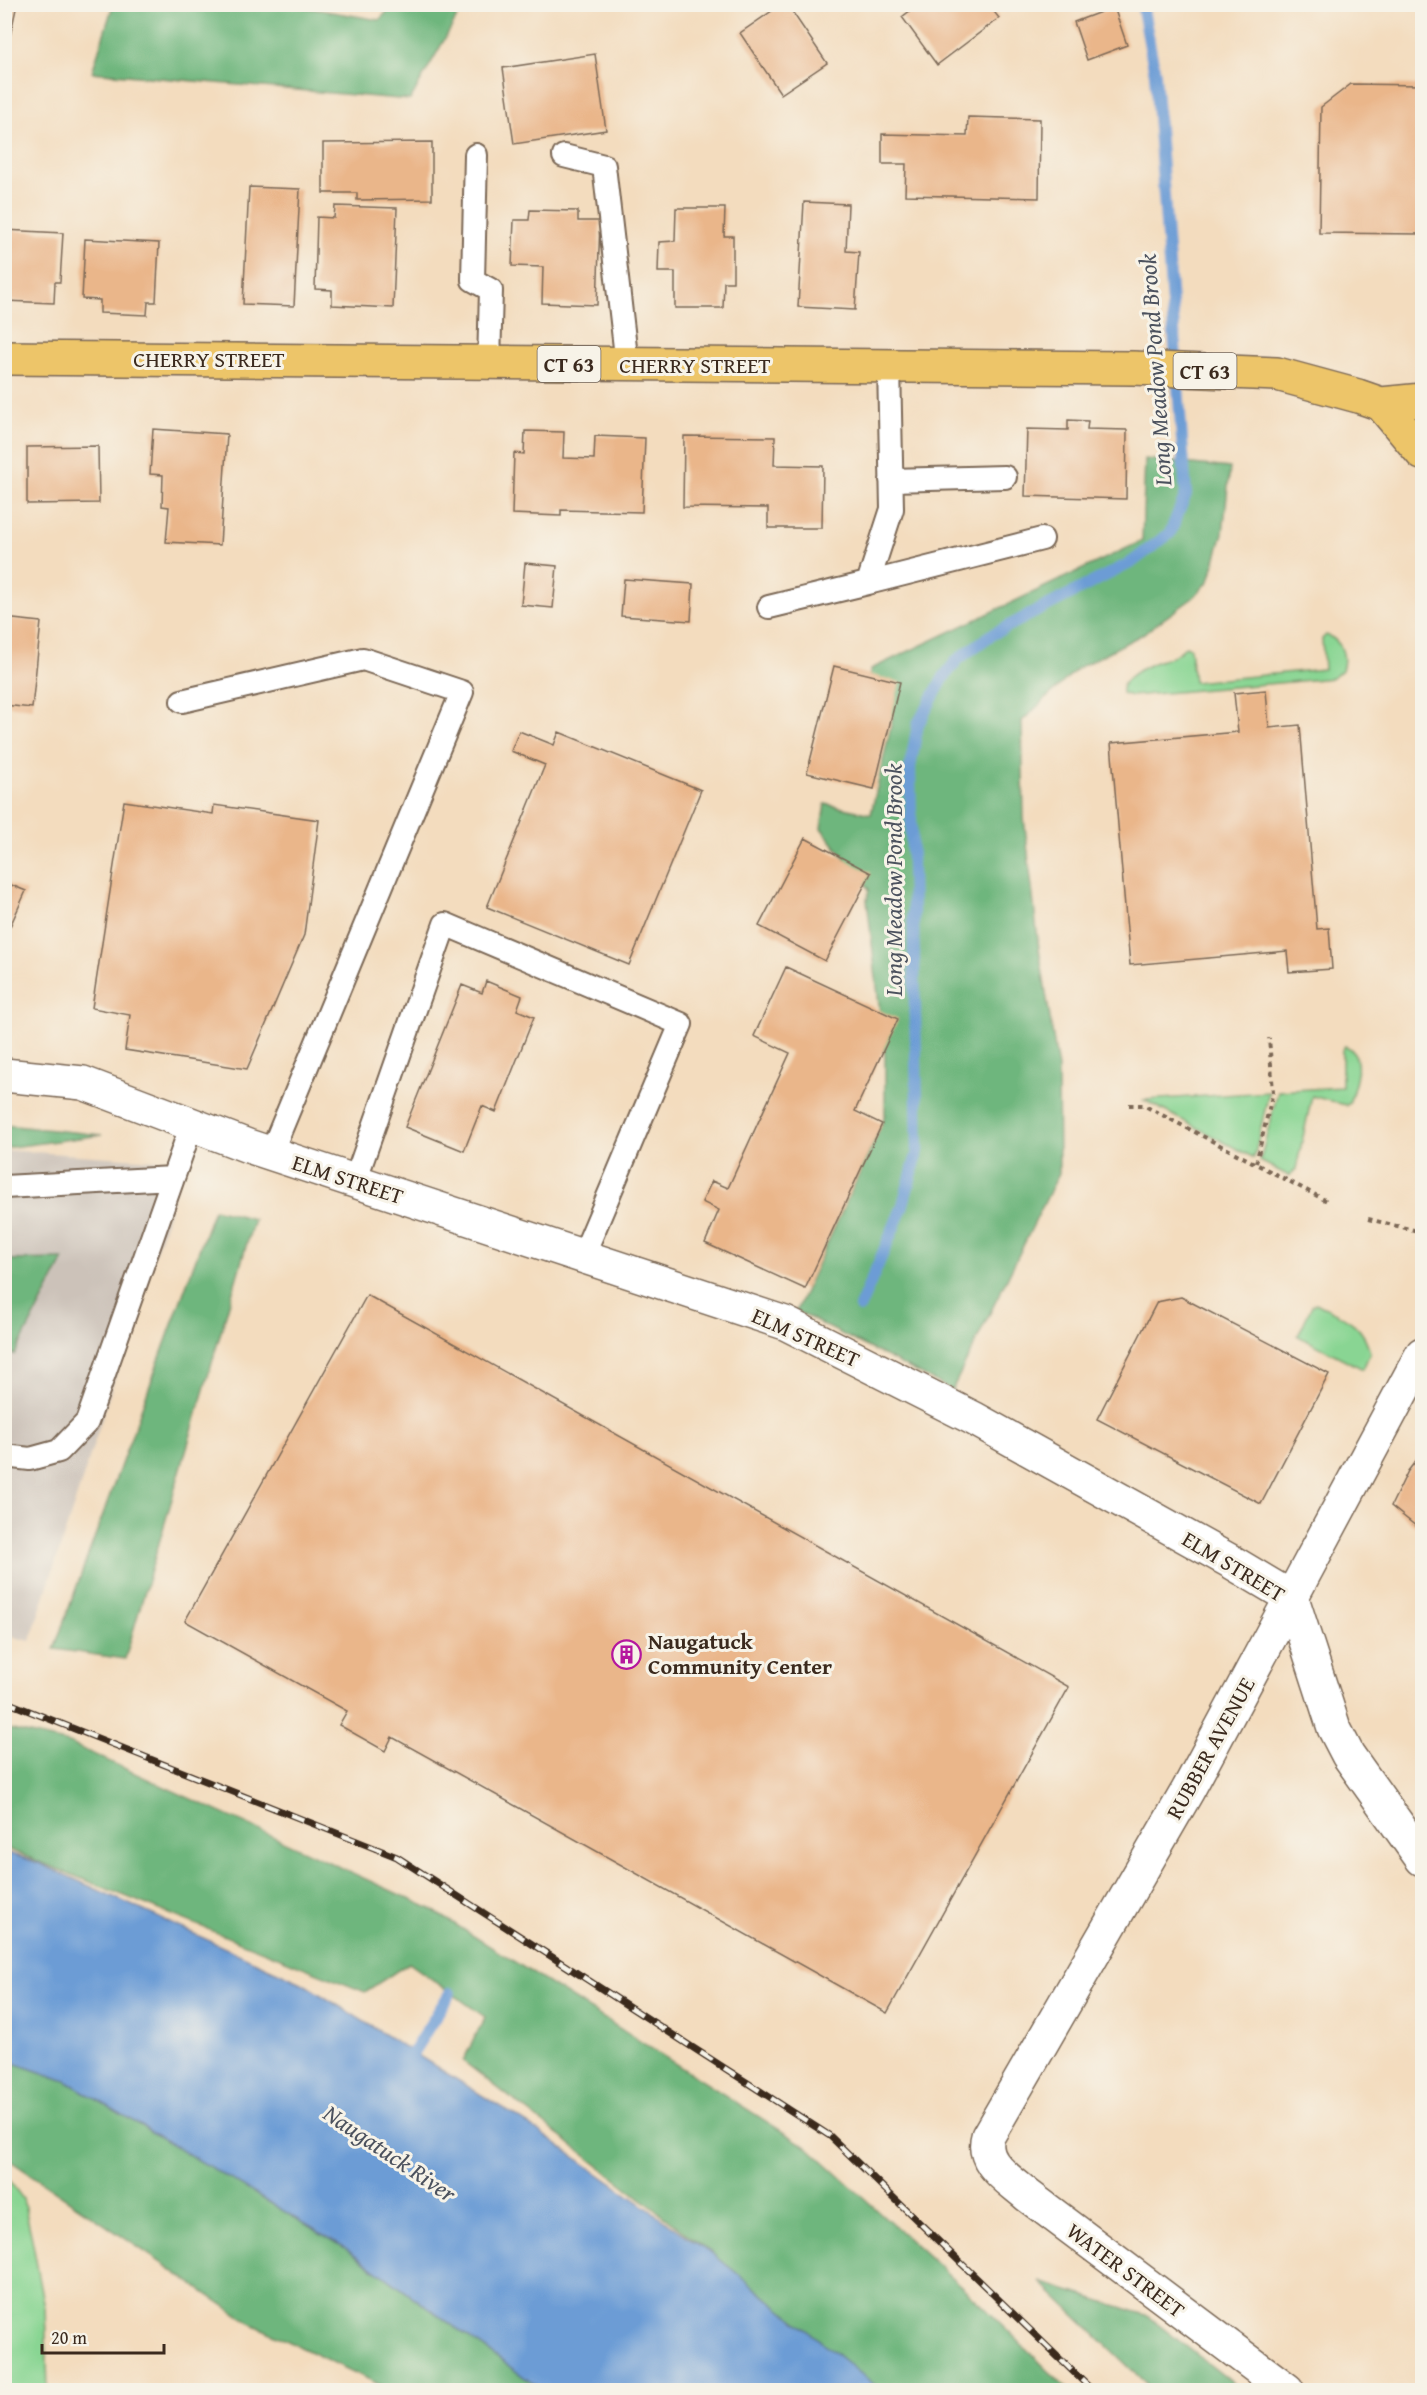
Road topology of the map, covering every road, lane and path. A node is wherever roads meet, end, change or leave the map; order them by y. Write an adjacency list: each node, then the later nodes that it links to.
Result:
1 (476, 155): 4 (lane)
2 (564, 156): 6 (lane)
3 (4, 358): 4 (main road, CHERRY STREET / CT 63)
4 (489, 363): 6 (main road, CHERRY STREET / CT 63)
5 (889, 364): 6 (main road, CHERRY STREET / CT 63); 8 (main road, CHERRY STREET / CT 63); 11 (lane)
6 (627, 365)
7 (1422, 400): 8 (main road, CHERRY STREET / CT 63)
8 (1381, 404): 9 (main road)
9 (1422, 453)
10 (1005, 477): 11 (lane)
11 (891, 480): 13 (lane)
12 (1042, 539): 13 (lane)
13 (868, 583): 14 (lane)
14 (769, 607)
15 (182, 701): 20 (lane)
16 (1269, 1038): 21 (path)
17 (4, 1075): 19 (street, ELM STREET)
18 (1129, 1105): 21 (path)
19 (192, 1124): 20 (street, ELM STREET); 22 (lane)
20 (272, 1154): 23 (street, ELM STREET)
21 (1256, 1163): 25 (path)
22 (173, 1178): 24 (lane); 30 (lane)
23 (355, 1181): 28 (street, ELM STREET); 28 (lane)
24 (4, 1187)
25 (1327, 1201)
26 (1368, 1219): 27 (path)
27 (1422, 1233)
28 (583, 1256): 31 (street, ELM STREET)
29 (1422, 1354): 31 (street, RUBBER AVENUE)
30 (4, 1456)
31 (1292, 1598): 32 (street, ELM STREET); 33 (street, RUBBER AVENUE)
32 (1422, 1859)
33 (987, 2136): 34 (street, WATER STREET)
34 (1287, 2391)

